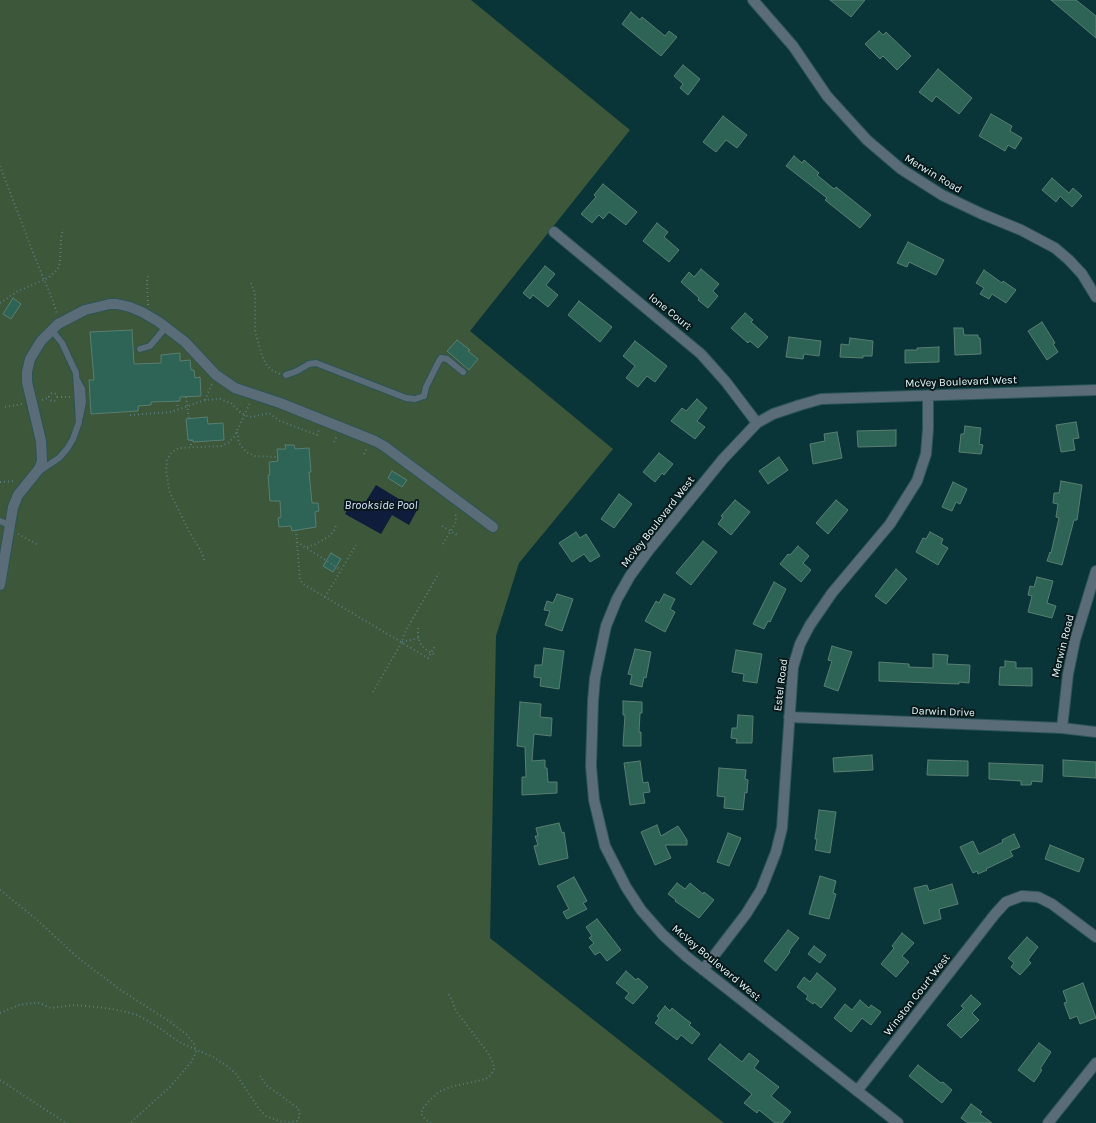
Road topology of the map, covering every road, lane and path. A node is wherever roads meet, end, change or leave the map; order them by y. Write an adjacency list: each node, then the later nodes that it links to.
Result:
1 (753, 0): 8 (street, Merwin Road)
2 (0, 166): 6 (path)
3 (63, 230): 6 (path)
4 (554, 232): 30 (street, Ione Court)
5 (149, 274): 10 (path)
6 (45, 280): 9 (path); 11 (path)
7 (251, 283): 16 (path)
8 (1096, 297)
9 (0, 303)
10 (145, 314): 11 (street); 12 (street)
11 (60, 322): 13 (street)
12 (166, 327): 14 (lane); 17 (street)
13 (51, 329): 40 (street); 40 (lane)
14 (140, 349)
15 (463, 372): 16 (lane)
16 (286, 375)
17 (218, 377): 19 (street); 24 (path)
18 (1096, 390): 20 (street, McVey Boulevard West)
19 (255, 395): 28 (path); 47 (street)
20 (928, 396): 30 (street, McVey Boulevard West); 69 (street, Estel Road)
21 (186, 397): 25 (path)
22 (56, 400): 22 (path)
23 (177, 401): 26 (path)
24 (204, 401): 25 (path); 28 (path)
25 (187, 406): 26 (path); 29 (path)
26 (178, 410): 27 (path)
27 (130, 415)
28 (244, 415): 31 (path); 32 (path)
29 (189, 419)
30 (757, 423): 74 (street, McVey Boulevard West)
31 (238, 427): 36 (path); 39 (path)
32 (321, 427)
33 (338, 434): 35 (path)
34 (191, 440): 36 (path)
35 (334, 442)
36 (191, 447): 56 (path)
37 (372, 449): 38 (path)
38 (364, 454)
39 (277, 457)
40 (32, 477): 44 (street)
41 (19, 480): 42 (path)
42 (0, 482)
43 (453, 509): 49 (path)
44 (6, 525): 53 (path); 60 (street)
45 (336, 525): 55 (path)
46 (442, 526): 49 (path)
47 (493, 527)
48 (296, 530): 51 (path)
49 (451, 531): 50 (path); 52 (path)
50 (457, 535)
51 (297, 542): 55 (path); 61 (path)
52 (443, 544)
53 (38, 545)
54 (356, 545): 57 (path)
55 (306, 548): 57 (path)
56 (204, 560)
57 (341, 570): 61 (path)
58 (1096, 571): 70 (street, Merwin Road)
59 (439, 573): 64 (path)
60 (0, 585)
61 (325, 597): 64 (path)
62 (418, 628): 63 (path)
63 (419, 638): 64 (path); 66 (path)
64 (402, 642): 66 (path); 68 (path)
65 (435, 646): 66 (path)
66 (431, 653): 67 (path)
67 (435, 655)
68 (373, 692)
69 (789, 718): 70 (street, Darwin Drive); 74 (street, Estel Road)
70 (1062, 728): 71 (street, Darwin Drive)
71 (1096, 732)
72 (0, 890): 77 (path)
73 (1096, 937): 81 (street, Winston Court West)
74 (703, 970): 81 (street, McVey Boulevard West)
75 (446, 992): 84 (path)
76 (0, 1013): 77 (path)
77 (196, 1049): 79 (path); 83 (path)
78 (1096, 1063): 86 (street)
79 (259, 1074)
80 (0, 1080): 82 (path)
81 (857, 1090): 85 (street, McVey Boulevard West)
82 (66, 1123)
83 (130, 1123)
84 (431, 1123)
85 (898, 1123)
86 (1048, 1123)

